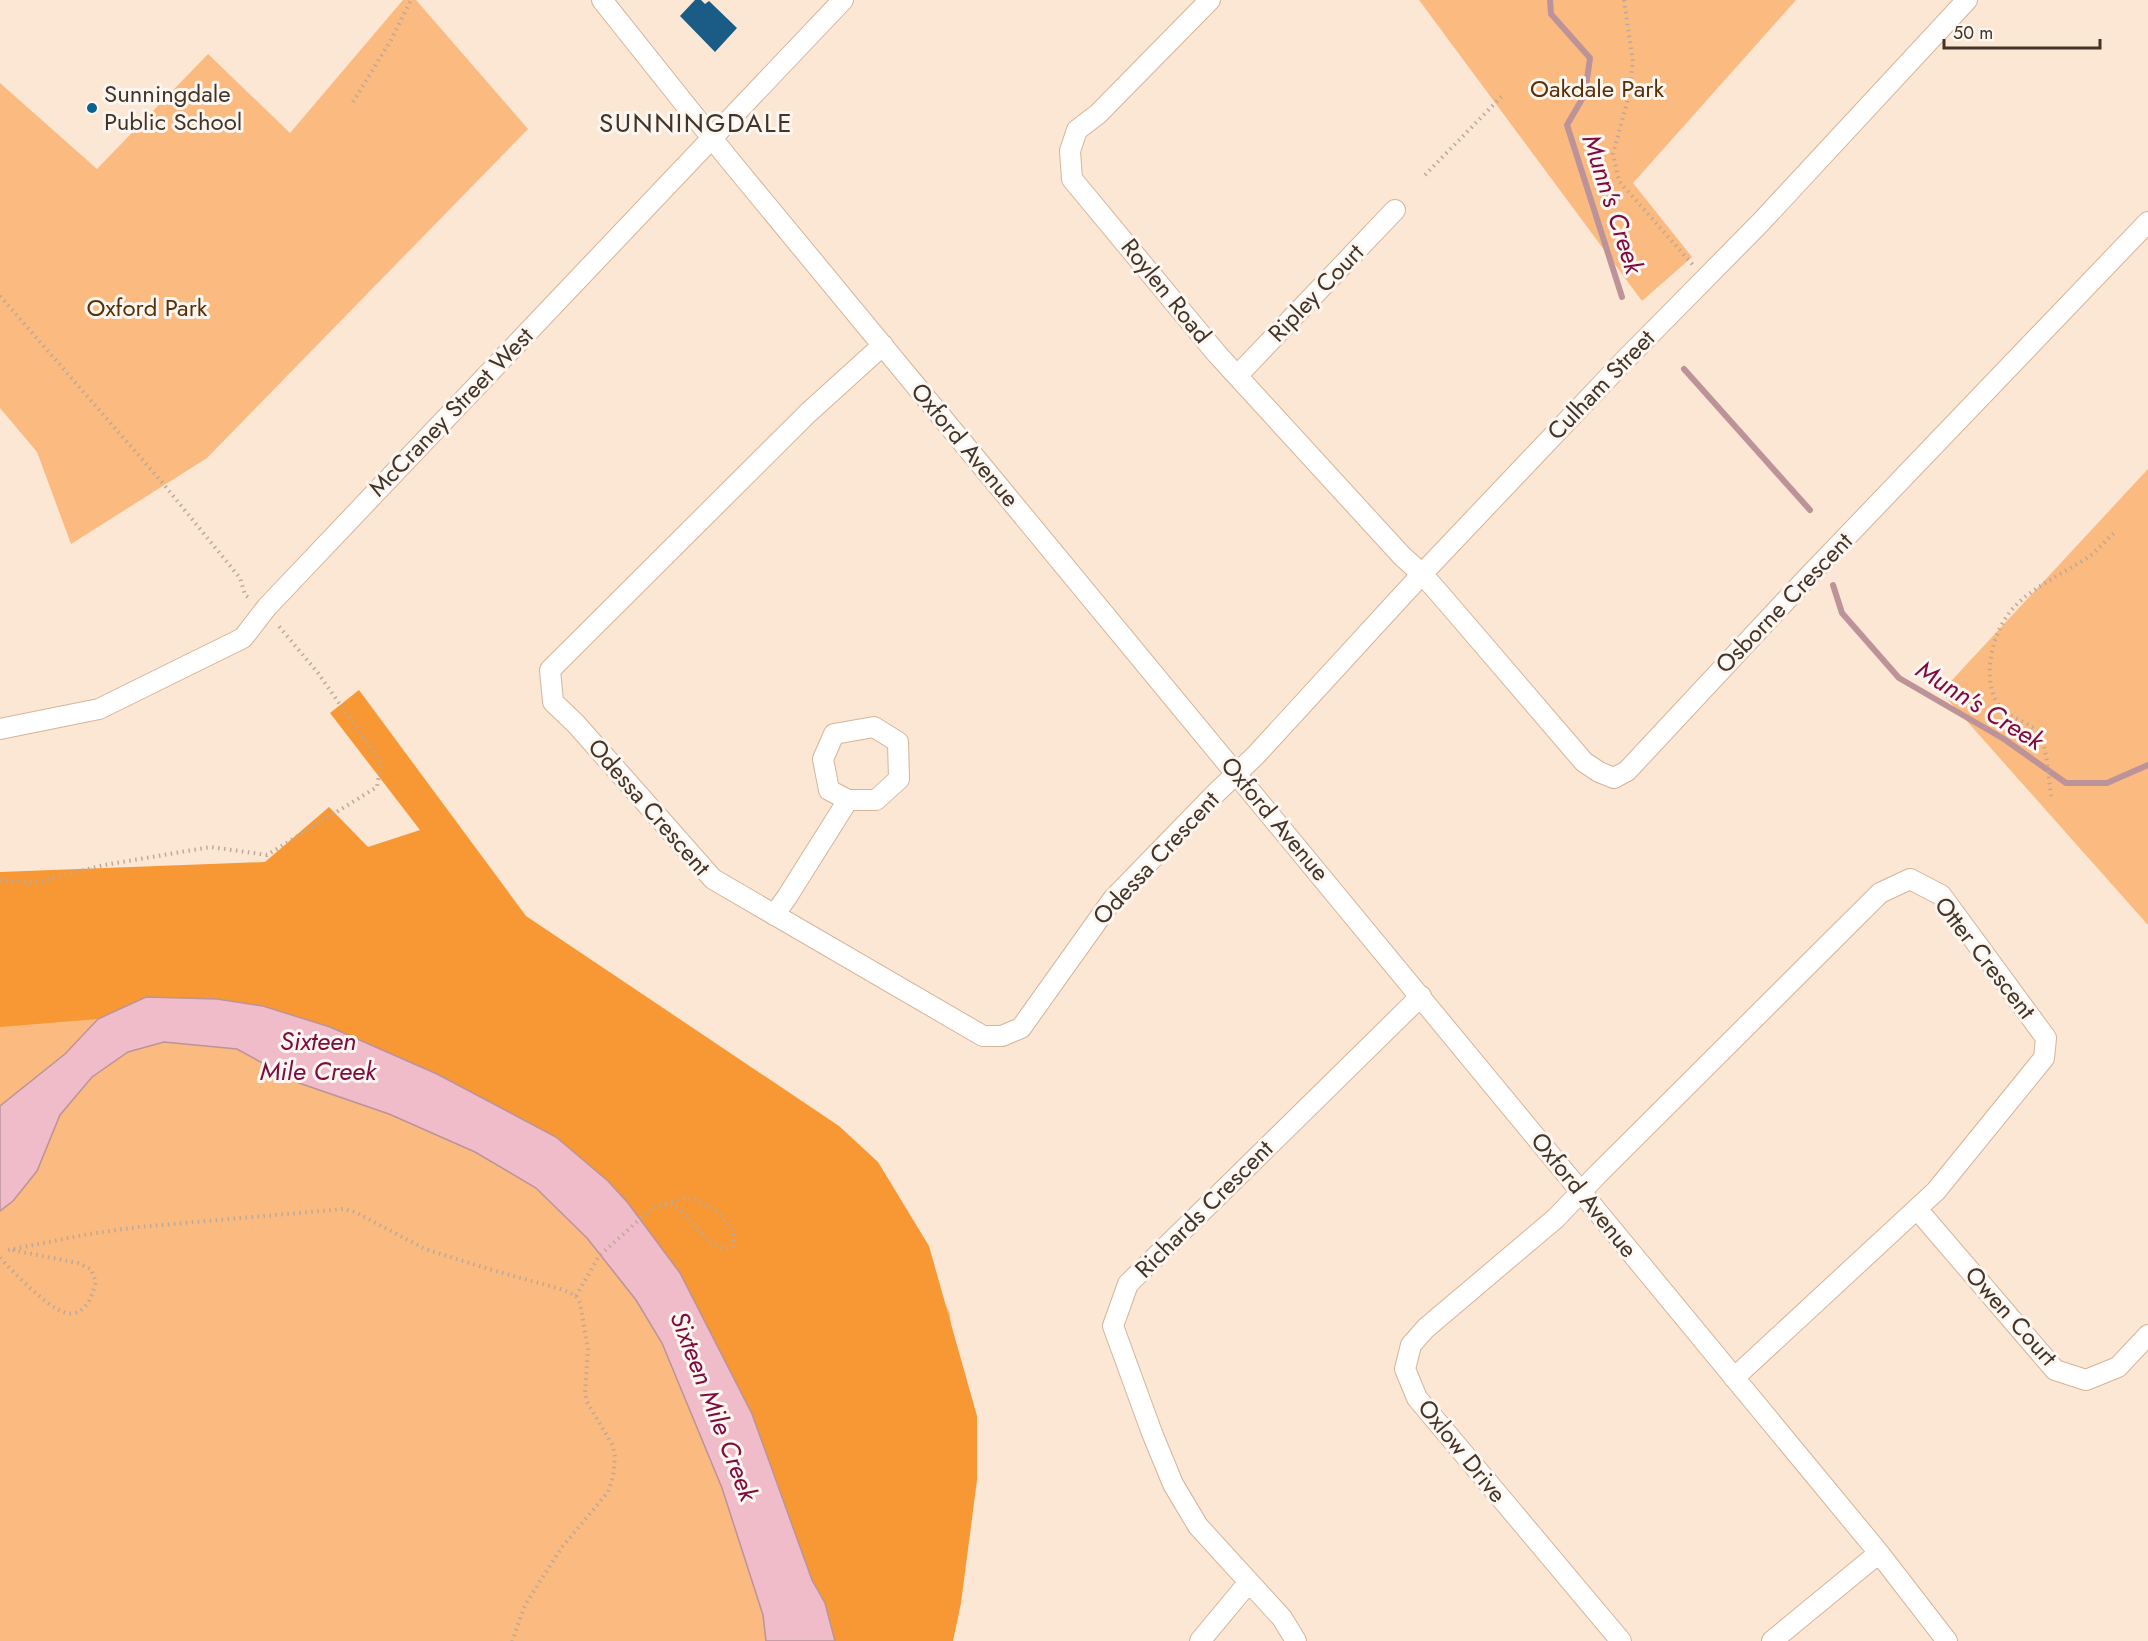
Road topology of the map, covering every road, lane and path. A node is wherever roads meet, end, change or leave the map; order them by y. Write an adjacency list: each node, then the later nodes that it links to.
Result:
1 (411, 0): 8 (path)
2 (602, 0): 9 (street, Oxford Avenue)
3 (843, 0): 9 (street, McCraney Street West)
4 (1210, 0): 16 (street, Roylen Road)
5 (1624, 0): 13 (path)
6 (1967, 0): 13 (street, Culham Street)
7 (1504, 93): 10 (path)
8 (353, 102)
9 (711, 138): 15 (street, Oxford Avenue); 19 (street, McCraney Street West)
10 (1425, 176)
11 (1395, 210): 16 (street, Ripley Court)
12 (2148, 222): 18 (street, Osborne Crescent)
13 (1705, 279): 18 (street, Culham Street)
14 (0, 296): 19 (path)
15 (883, 345): 21 (street, Oxford Avenue); 25 (street, Odessa Crescent)
16 (1236, 376): 18 (street, Roylen Road)
17 (2114, 533): 22 (path)
18 (1422, 574): 21 (street, Culham Street)
19 (267, 607): 20 (street, McCraney Street West); 24 (path)
20 (0, 729)
21 (1237, 773): 25 (street, Odessa Crescent); 26 (street, Oxford Avenue)
22 (2051, 796)
23 (848, 800): 23 (street); 25 (street)
24 (0, 880)
25 (774, 915)
26 (1421, 996): 27 (street, Oxford Avenue); 35 (street, Richards Crescent)
27 (1582, 1193): 29 (street, Otter Crescent); 33 (street, Oxford Avenue); 39 (street, Oxlow Drive)
28 (663, 1204): 28 (path); 31 (path)
29 (1917, 1209): 32 (street, Owen Court); 33 (street, Otter Crescent)
30 (0, 1258): 31 (path)
31 (576, 1296): 36 (path)
32 (2148, 1335)
33 (1734, 1378): 34 (street, Oxford Avenue)
34 (1879, 1553): 40 (street); 41 (street, Oxford Avenue)
35 (1250, 1582): 37 (street); 38 (street, Richards Crescent)
36 (512, 1641)
37 (1200, 1641)
38 (1296, 1641)
39 (1621, 1641)
40 (1772, 1641)
41 (1946, 1641)

